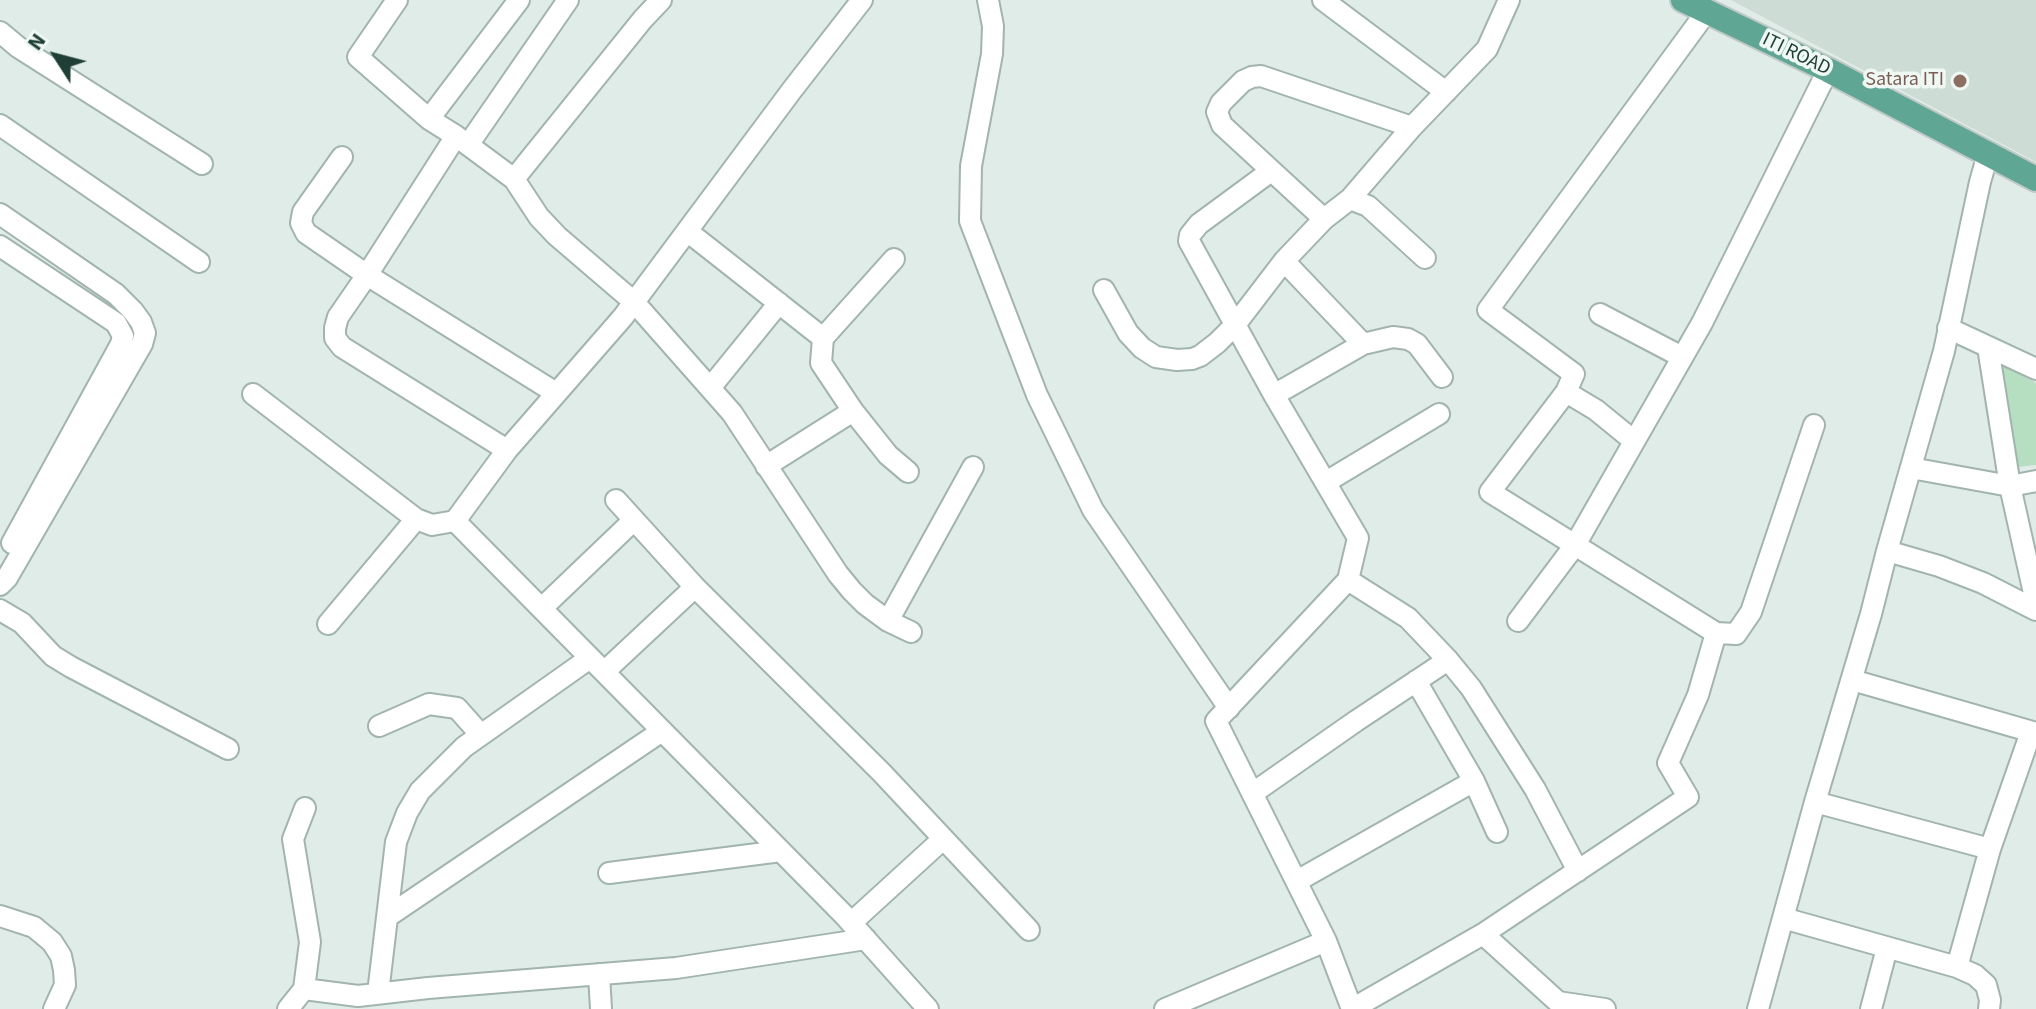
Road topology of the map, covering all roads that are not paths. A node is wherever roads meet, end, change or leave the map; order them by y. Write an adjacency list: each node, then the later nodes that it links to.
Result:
1 (397, 0): 14 (street)
2 (519, 0): 14 (street)
3 (568, 0): 17 (street)
4 (661, 0): 22 (street)
5 (862, 0): 27 (street)
6 (988, 0): 86 (street)
7 (1323, 0): 13 (street)
8 (1509, 0): 13 (street)
9 (1683, 0): 10 (main road, ITI ROAD)
10 (1707, 11): 12 (main road, ITI ROAD); 47 (street)
11 (0, 32): 20 (street)
12 (1828, 70): 18 (main road, ITI ROAD); 43 (street)
13 (1446, 92): 16 (street)
14 (429, 119): 17 (street)
15 (0, 125): 32 (street)
16 (1412, 127): 21 (street); 24 (street)
17 (462, 141): 22 (street); 33 (street)
18 (1988, 154): 23 (main road, ITI ROAD); 39 (street)
19 (342, 157): 33 (street)
20 (202, 164)
21 (1271, 171): 26 (street); 38 (street)
22 (514, 179): 35 (street)
23 (2036, 179)
24 (1350, 199): 26 (street); 29 (street)
25 (0, 214): 71 (street)
26 (1324, 219): 31 (street)
27 (687, 231): 35 (street); 36 (street)
28 (0, 246): 69 (street)
29 (1425, 258)
30 (894, 259): 40 (street)
31 (1284, 261): 38 (street); 41 (street)
32 (199, 262)
33 (367, 275): 48 (street); 55 (street)
34 (1104, 290): 38 (street)
35 (634, 302): 46 (street); 48 (street)
36 (779, 303): 40 (street); 46 (street)
37 (1600, 314): 43 (street)
38 (1235, 325): 50 (street)
39 (1948, 328): 42 (street); 58 (street)
40 (823, 338): 51 (street)
41 (1363, 344): 45 (street); 50 (street)
42 (1988, 347): 44 (street); 62 (street)
43 (1682, 357): 54 (street)
44 (2036, 369)
45 (1442, 377)
46 (710, 388): 56 (street)
47 (1566, 392): 54 (street); 67 (street)
48 (556, 393): 55 (street)
49 (253, 394): 64 (street)
50 (1274, 395): 61 (street)
51 (853, 411): 56 (street); 59 (street)
52 (1439, 414): 61 (street)
53 (1814, 425): 81 (street)
54 (1634, 441): 67 (street)
55 (507, 450): 66 (street)
56 (766, 466): 77 (street)
57 (973, 467): 77 (street)
58 (1911, 468): 62 (street); 68 (street)
59 (908, 472)
60 (2036, 481): 62 (street)
61 (1326, 482): 70 (street)
62 (2010, 486): 73 (street)
63 (616, 500): 65 (street)
64 (416, 519): 66 (street); 79 (street)
65 (634, 520): 72 (street); 74 (street)
66 (455, 521): 74 (street)
67 (1575, 545): 78 (street); 81 (street)
68 (1887, 551): 76 (street); 84 (street)
69 (0, 564)
70 (1348, 580): 82 (street); 86 (street)
71 (0, 585)
72 (695, 587): 83 (street); 97 (street)
73 (2036, 602)
74 (542, 608): 83 (street)
75 (0, 610): 91 (street)
76 (2036, 610)
77 (888, 621): 80 (street)
78 (1518, 621)
79 (328, 624)
80 (911, 632)
81 (1716, 633): 100 (street)
82 (1448, 660): 85 (street); 100 (street)
83 (597, 665): 88 (street); 90 (street)
84 (1852, 680): 89 (street); 94 (street)
85 (1416, 681): 92 (street); 93 (street)
86 (1229, 708): 93 (street)
87 (379, 726): 90 (street)
88 (662, 731): 99 (street); 104 (street)
89 (2033, 733): 98 (street)
90 (481, 735): 104 (street)
91 (228, 749)
92 (1474, 781): 96 (street); 102 (street)
93 (1253, 793): 102 (street)
94 (1815, 802): 98 (street); 105 (street)
95 (305, 808): 114 (street)
96 (1497, 832)
97 (943, 839): 106 (street); 107 (street)
98 (1990, 849): 112 (street)
99 (781, 851): 101 (street); 106 (street)
100 (1578, 871): 108 (street)
101 (609, 873)
102 (1297, 881): 110 (street)
103 (0, 916): 116 (street)
104 (387, 917): 115 (street)
105 (1783, 918): 111 (street); 123 (street)
106 (851, 923): 109 (street)
107 (1029, 930)
108 (1483, 934): 121 (street); 122 (street)
109 (866, 939): 113 (street); 119 (street)
110 (1326, 941): 120 (street); 121 (street)
111 (1887, 948): 112 (street); 124 (street)
112 (1957, 967): 125 (street)
113 (599, 974): 115 (street); 118 (street)
114 (304, 989): 115 (street); 117 (street)
115 (378, 993)
116 (54, 1009)
117 (288, 1009)
118 (601, 1009)
119 (928, 1009)
120 (1165, 1009)
121 (1352, 1009)
122 (1605, 1009)
123 (1758, 1009)
124 (1871, 1009)
125 (1989, 1009)

